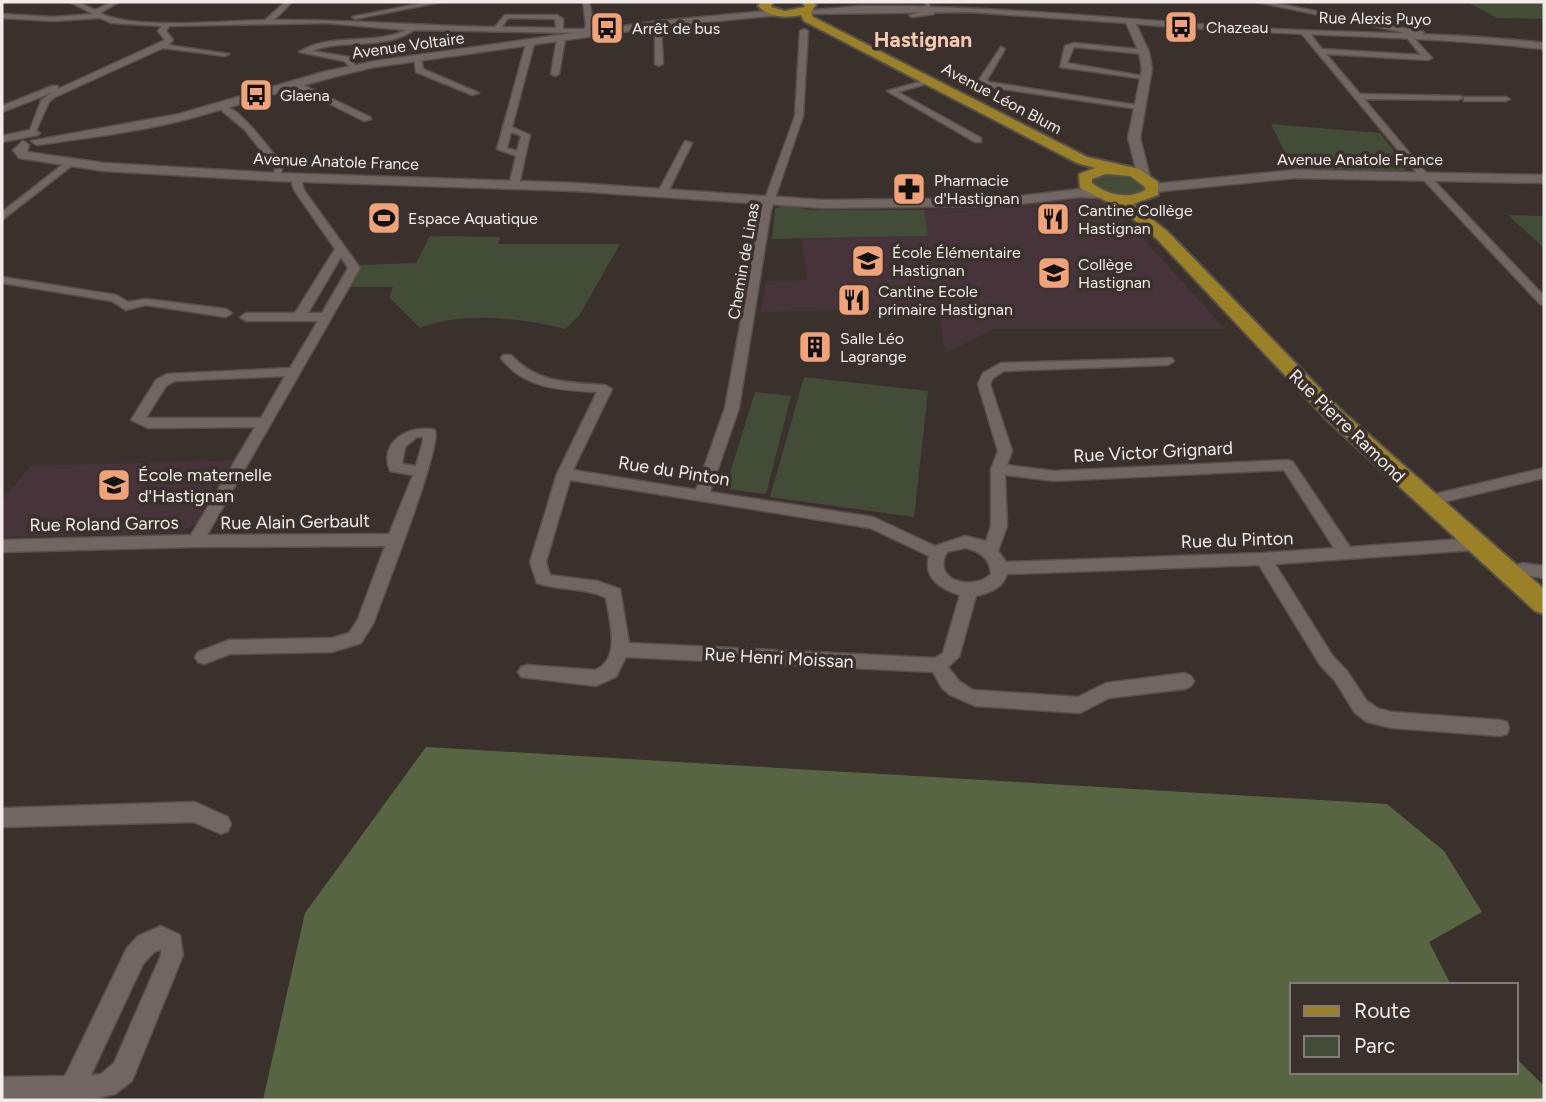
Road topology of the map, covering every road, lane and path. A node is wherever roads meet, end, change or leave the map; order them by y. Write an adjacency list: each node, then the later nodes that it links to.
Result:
1 (73, 2): 15 (street)
2 (116, 2): 15 (street)
3 (289, 2): 21 (street)
4 (405, 2): 12 (street)
5 (438, 2): 12 (street)
6 (586, 2): 27 (street)
7 (1260, 2): 30 (street)
8 (766, 3): 14 (main road, Avenue Léon Blum); 16 (street, Avenue Voltaire)
9 (974, 4): 13 (street, Rue Alexis Puyo); 18 (street, Rue Alexis Puyo)
10 (808, 6): 13 (street, Rue Alexis Puyo); 14 (main road); 47 (main road, Avenue Léon Blum)
11 (1080, 6): 18 (street)
12 (416, 7): 19 (street)
13 (911, 7)
14 (779, 13): 16 (street, Avenue Voltaire); 44 (main road, Avenue Léon Blum)
15 (98, 15): 17 (street); 22 (street)
16 (744, 15): 23 (street, Avenue Voltaire)
17 (2, 16)
18 (1100, 18): 20 (street, Rue Alexis Puyo)
19 (327, 21): 21 (street); 24 (street)
20 (1130, 21): 28 (street, Rue Alexis Puyo); 37 (street, Rue Pierre Ramond)
21 (267, 22): 22 (street)
22 (167, 24): 33 (street)
23 (658, 24): 27 (street, Avenue Voltaire); 40 (street)
24 (414, 28): 25 (street); 41 (street)
25 (497, 30): 31 (street); 31 (street)
26 (804, 31): 71 (street, Chemin de Linas)
27 (588, 33): 31 (street, Avenue Voltaire)
28 (1305, 33): 29 (street, Rue Alexis Puyo); 36 (street)
29 (1405, 33): 30 (street, Rue Alexis Puyo); 36 (street)
30 (1421, 34): 34 (street, Rue Alexis Puyo)
31 (560, 35): 32 (street, Avenue Voltaire); 42 (street)
32 (530, 44): 39 (street, Avenue Voltaire); 55 (street)
33 (162, 46): 38 (street); 46 (street)
34 (1544, 46)
35 (1001, 49): 52 (street)
36 (1320, 51): 49 (street)
37 (1144, 52): 43 (street, Rue Pierre Ramond); 43 (street)
38 (225, 54)
39 (417, 58): 41 (street, Avenue Voltaire); 48 (street)
40 (659, 64)
41 (353, 68): 45 (street, Avenue Voltaire)
42 (555, 74)
43 (1145, 77): 52 (street, Rue Pierre Ramond)
44 (926, 82): 47 (street); 57 (street); 65 (main road, Avenue Léon Blum)
45 (295, 83): 51 (street, Avenue Voltaire); 54 (street)
46 (69, 86): 53 (street); 56 (street)
47 (943, 86): 61 (main road, Avenue Léon Blum)
48 (475, 93)
49 (1358, 96): 50 (street); 62 (street)
50 (1506, 99)
51 (222, 106): 56 (street, Avenue Voltaire); 63 (street)
52 (1138, 106): 67 (street, Rue Pierre Ramond)
53 (2, 109)
54 (367, 119)
55 (508, 128): 59 (street); 59 (street)
56 (25, 139): 60 (street, Avenue Anatole France)
57 (978, 140)
58 (688, 143): 69 (street)
59 (521, 155): 68 (street)
60 (69, 164): 63 (street, Avenue Anatole France); 72 (street)
61 (1120, 169): 65 (main road); 67 (main road, Avenue Léon Blum)
62 (1426, 176): 66 (street, Avenue Anatole France); 67 (street, Avenue Anatole France); 76 (street)
63 (276, 177): 64 (street, Avenue Anatole France)
64 (300, 178): 68 (street, Avenue Anatole France); 74 (street, Rue Roland Garros)
65 (1084, 179): 70 (main road, Avenue Léon Blum); 71 (street, Avenue Anatole France)
66 (1544, 179)
67 (1147, 181): 70 (main road); 73 (main road, Rue Pierre Ramond)
68 (514, 185): 69 (street, Avenue Anatole France)
69 (663, 192): 71 (street, Avenue Anatole France)
70 (1104, 196): 71 (street, Avenue Anatole France); 73 (main road, Rue Pierre Ramond)
71 (769, 199): 89 (street, Chemin de Linas)
72 (2, 217)
73 (1162, 235): 90 (main road, Rue Pierre Ramond)
74 (340, 249): 78 (street); 80 (street, Rue Roland Garros)
75 (2, 280): 77 (street)
76 (1544, 302)
77 (226, 313)
78 (301, 316): 79 (street); 80 (street)
79 (246, 317)
80 (326, 317): 83 (street, Rue Roland Garros)
81 (507, 358): 88 (street)
82 (1168, 361): 85 (street)
83 (295, 372): 84 (street, Rue Roland Garros); 84 (street)
84 (266, 422): 92 (street, Rue Roland Garros)
85 (998, 468): 95 (street); 97 (street, Rue Victor Grignard)
86 (421, 471): 91 (street, Rue Alain Gerbault)
87 (1544, 473): 90 (street)
88 (564, 474): 89 (street, Rue du Pinton); 104 (street)
89 (701, 495): 96 (street, Rue du Pinton)
90 (1427, 500): 93 (main road, Rue Pierre Ramond)
91 (395, 540): 92 (street, Rue Alain Gerbault); 105 (street, Rue Alain Gerbault)
92 (196, 541): 94 (street, Rue Roland Garros)
93 (1475, 544): 97 (street, Rue du Pinton); 101 (main road, Rue Pierre Ramond)
94 (2, 546)
95 (990, 551): 96 (street); 99 (street)
96 (937, 553): 102 (street)
97 (1346, 554): 98 (street, Rue du Pinton)
98 (1263, 559): 99 (street, Rue du Pinton); 109 (street)
99 (1000, 568): 102 (street)
100 (1544, 572): 101 (street)
101 (1508, 573): 103 (main road, Rue Pierre Ramond)
102 (969, 591): 106 (street)
103 (1544, 604)
104 (621, 650): 106 (street, Rue Henri Moissan); 107 (street)
105 (204, 657)
106 (938, 665): 108 (street)
107 (527, 672)
108 (1185, 681)
109 (1500, 728)
110 (2, 818): 111 (street)
111 (221, 824)
112 (74, 1087): 112 (street); 113 (street)
113 (2, 1089)

